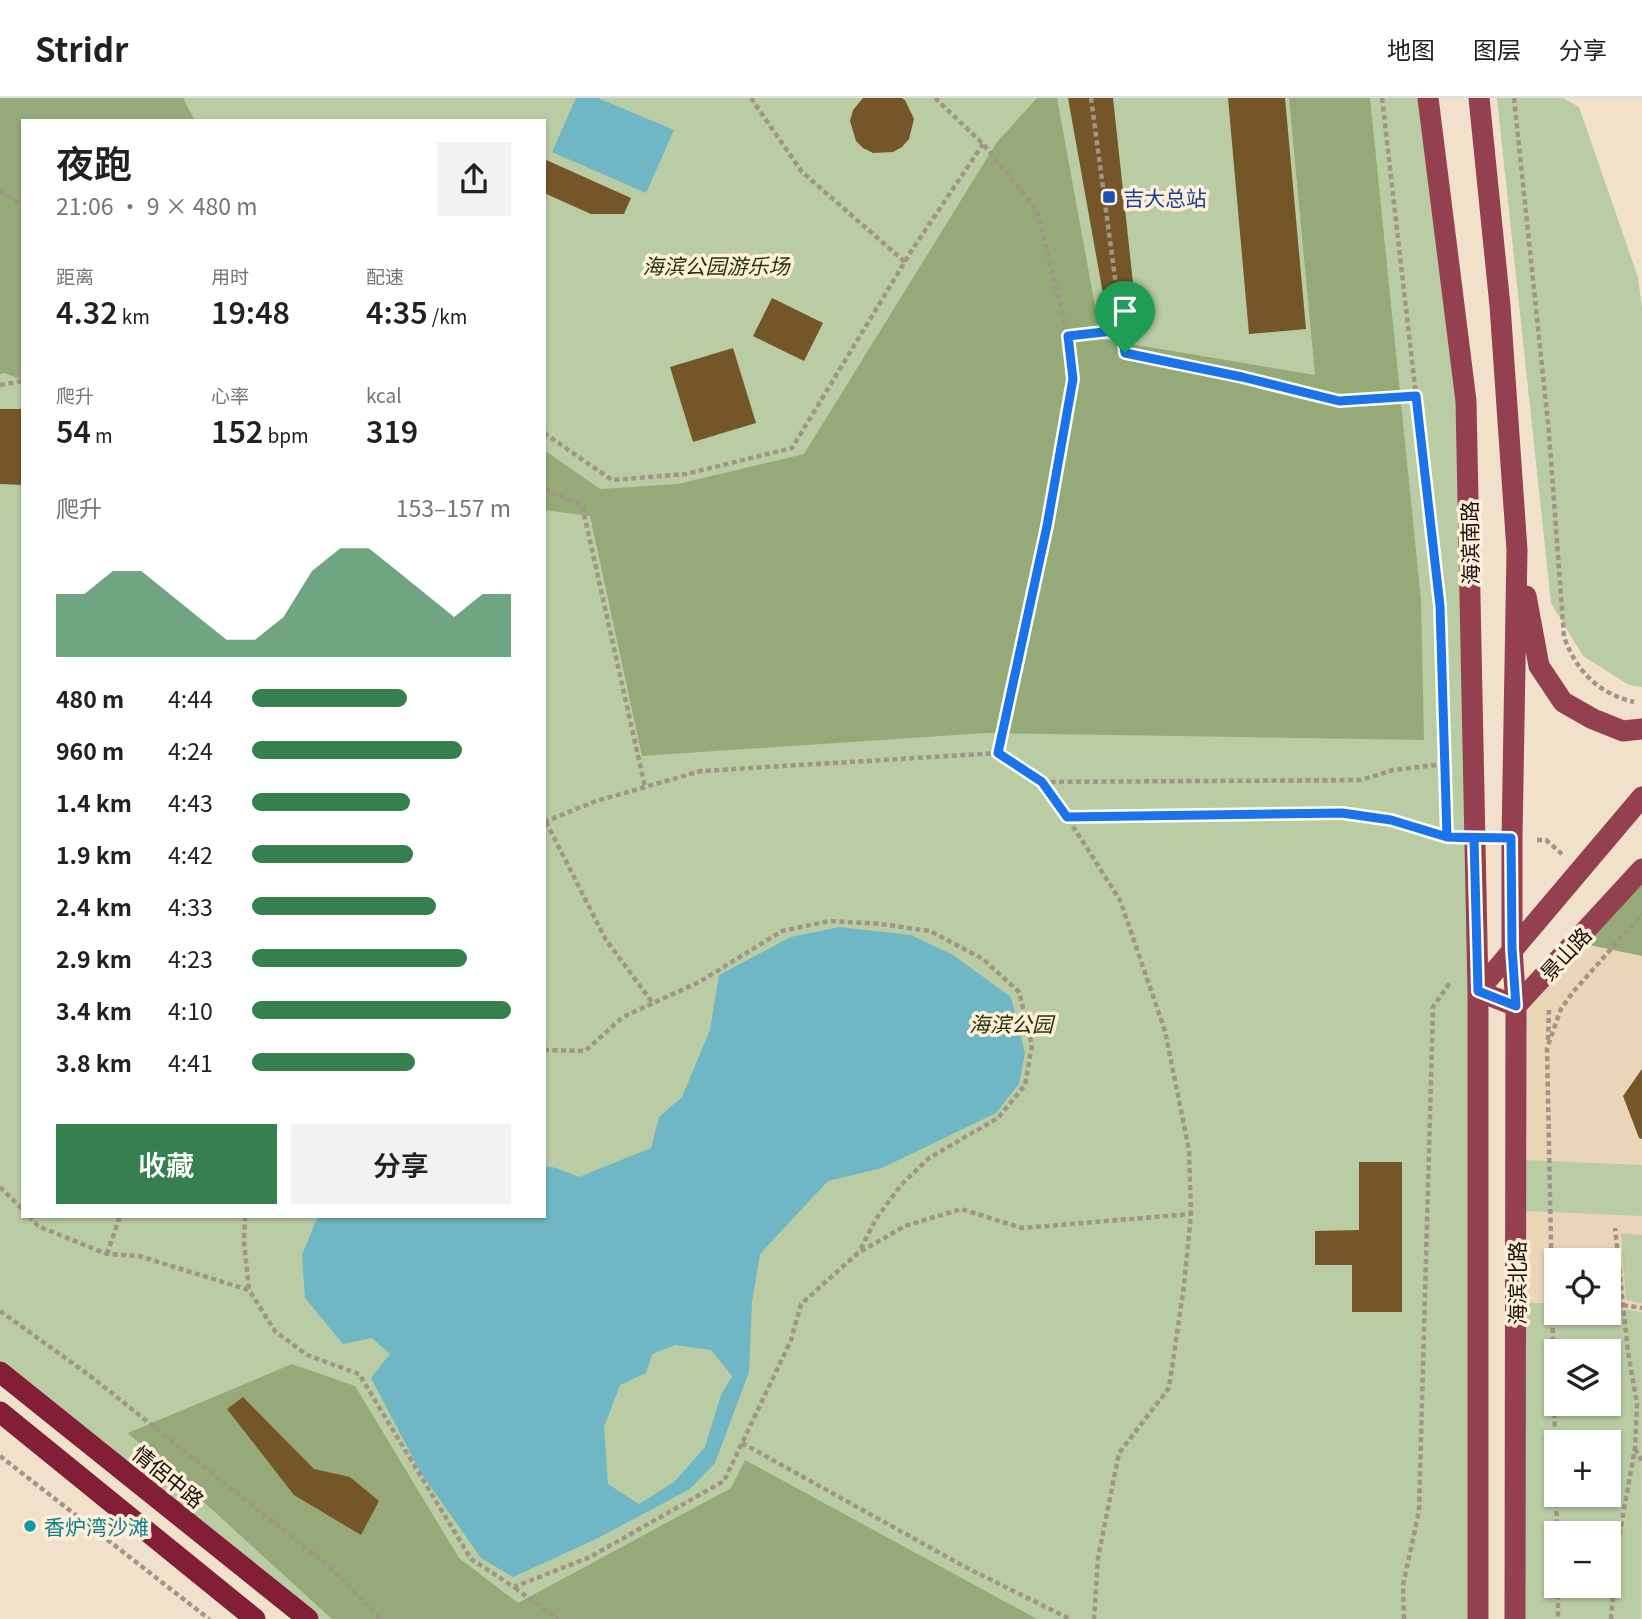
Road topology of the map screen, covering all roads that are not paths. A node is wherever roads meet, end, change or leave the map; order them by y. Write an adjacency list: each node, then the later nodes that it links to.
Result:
1 (1428, 98): 8 (main road, 海滨南路)
2 (1479, 98): 3 (main road)
3 (1517, 550): 4 (main road); 7 (main road)
4 (1642, 729)
5 (1642, 797): 7 (main road, 景山路)
6 (1642, 869): 9 (main road, 景山路)
7 (1512, 948): 8 (main road, 景山路); 9 (main road, 海滨北路)
8 (1478, 991): 9 (main road); 14 (main road, 海滨北路)
9 (1516, 1006): 15 (main road, 海滨北路)
10 (0, 1372): 13 (highway, 情侶中路)
11 (0, 1412): 12 (highway)
12 (255, 1619)
13 (308, 1619)
14 (1478, 1619)
15 (1515, 1619)

